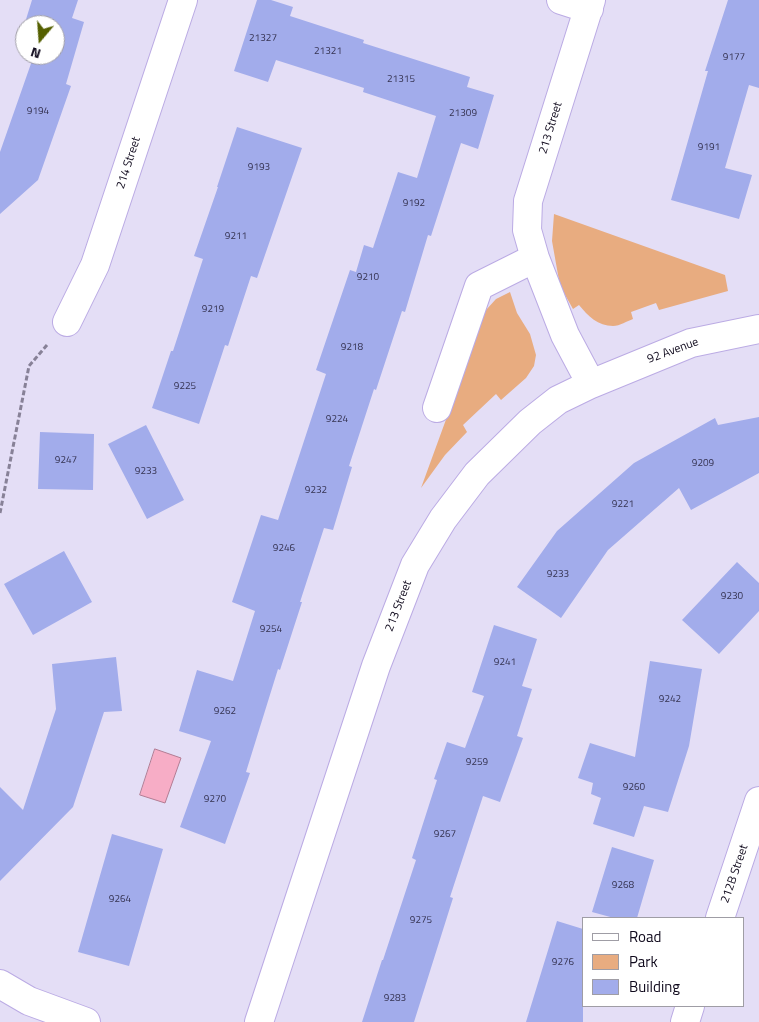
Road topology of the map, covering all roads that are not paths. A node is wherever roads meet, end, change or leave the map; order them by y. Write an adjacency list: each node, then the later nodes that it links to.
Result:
1 (183, 0): 5 (street, 214 Street)
2 (561, 0): 3 (street)
3 (590, 4): 4 (street, 213 Street)
4 (535, 258): 7 (street, 213 Street); 8 (street)
5 (67, 322)
6 (759, 329): 7 (street, 92 Avenue)
7 (591, 384): 14 (street, 213 Street)
8 (437, 408)
9 (759, 801): 10 (street, 212B Street)
10 (720, 917)
11 (0, 984): 13 (street)
12 (690, 1007): 15 (street)
13 (86, 1022)
14 (259, 1022)
15 (685, 1022)

